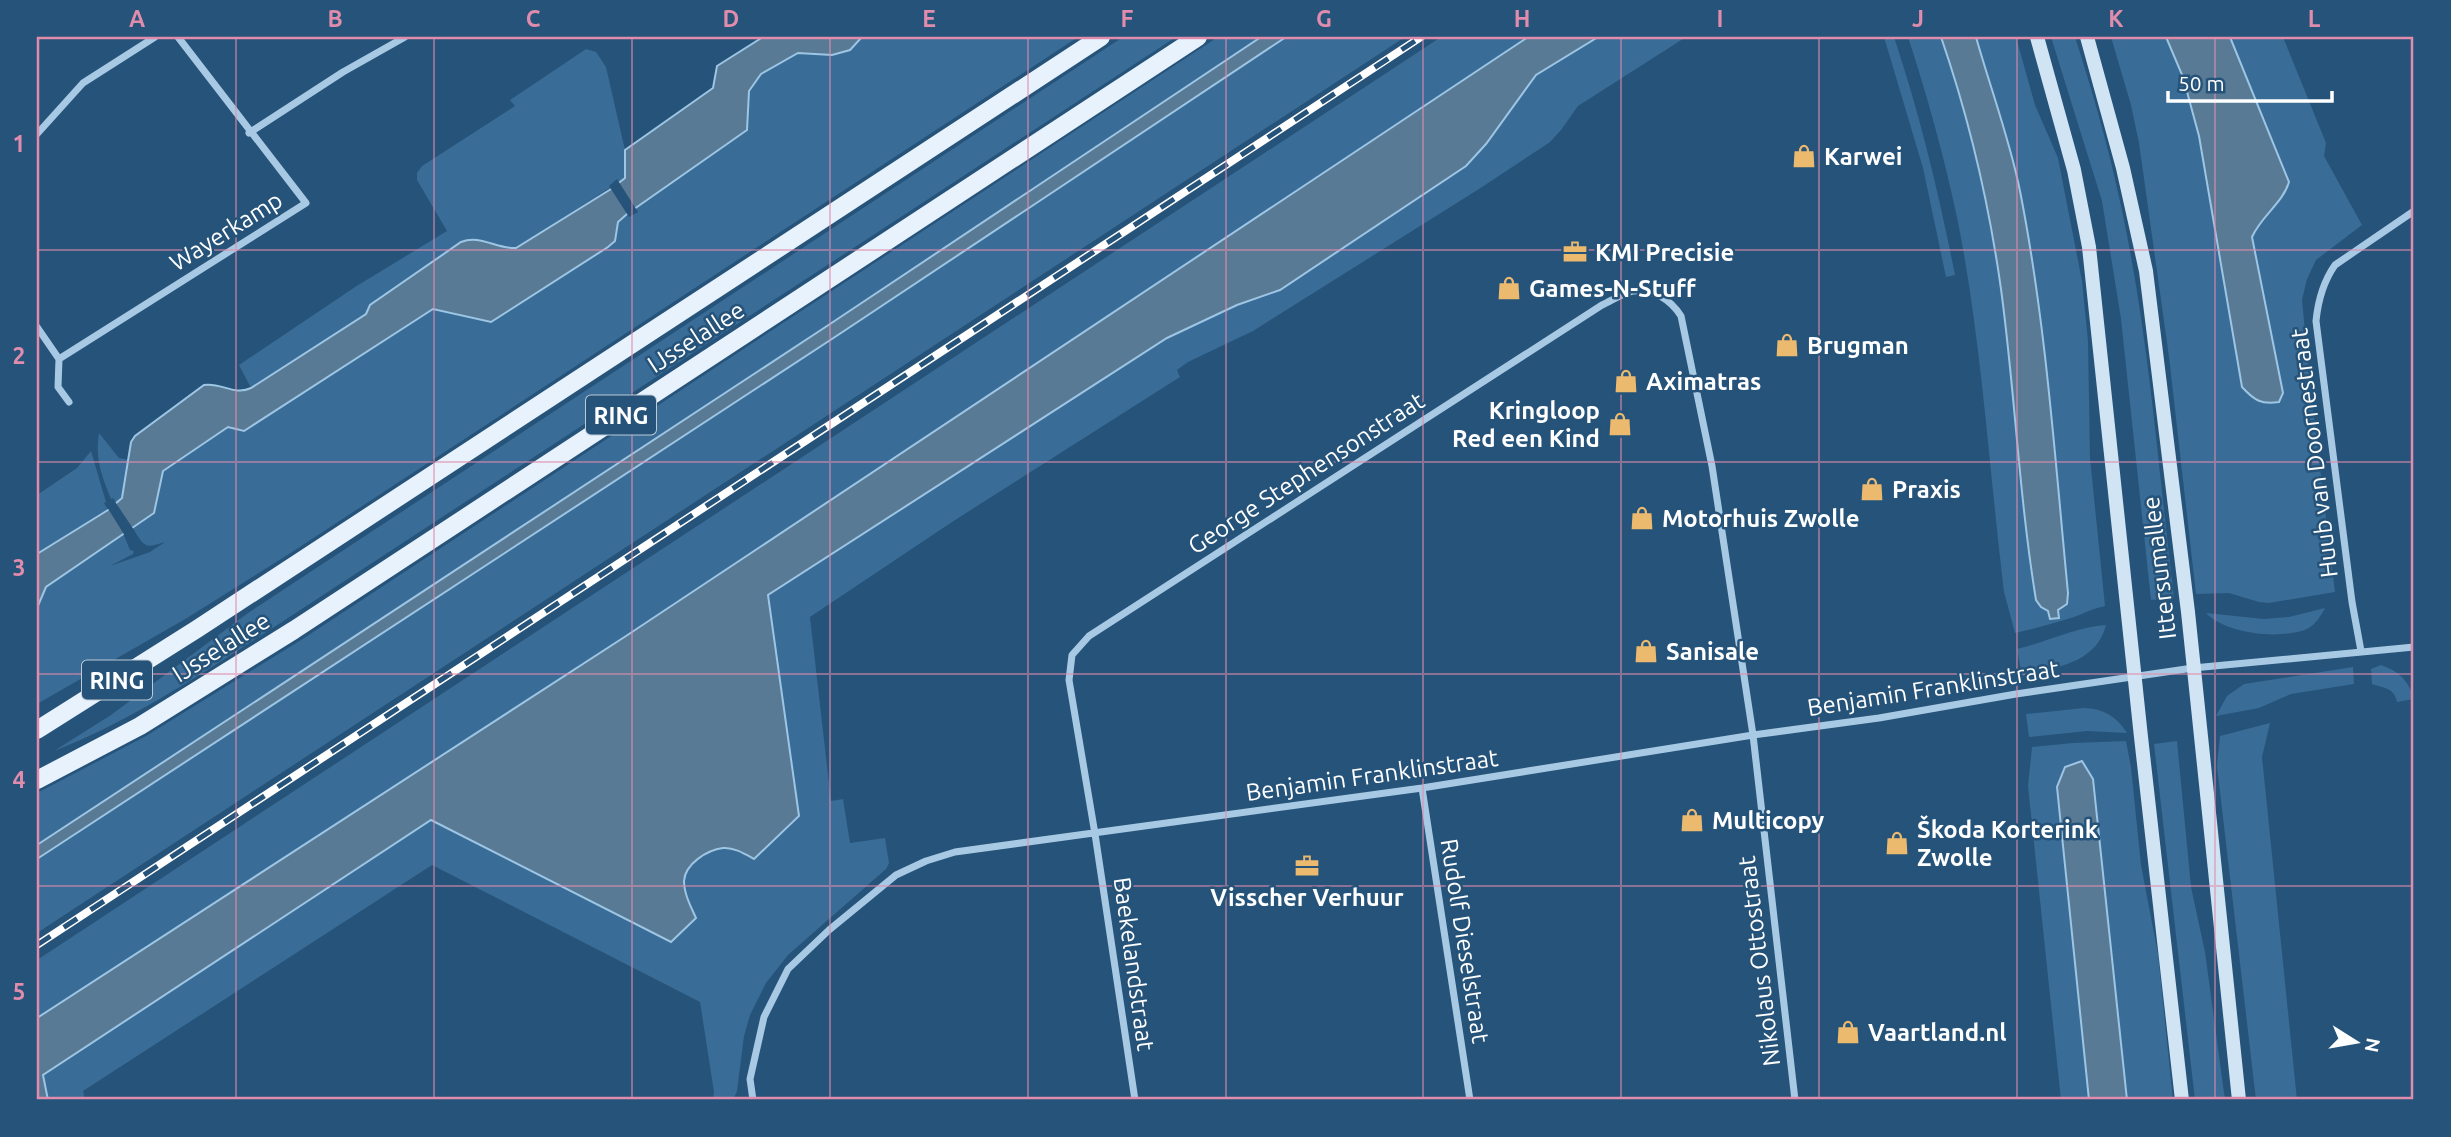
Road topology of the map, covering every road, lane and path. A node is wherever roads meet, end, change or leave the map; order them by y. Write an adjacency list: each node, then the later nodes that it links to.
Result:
1 (155, 37): 9 (street)
2 (178, 37): 8 (street, Wayerkamp)
3 (405, 37): 8 (street)
4 (1101, 37): 18 (main road, IJsselallee / RING)
5 (1198, 37): 20 (main road, IJsselallee / RING)
6 (2036, 37): 17 (main road, Ittersumallee)
7 (2087, 37): 16 (main road, Ittersumallee)
8 (249, 133): 12 (street, Wayerkamp)
9 (37, 134)
10 (2414, 211): 15 (street, Huub van Doornestraat)
11 (37, 327): 12 (street)
12 (59, 359): 13 (street)
13 (69, 402)
14 (2414, 648): 15 (street, Benjamin Franklinstraat)
15 (2361, 651): 16 (street, Benjamin Franklinstraat)
16 (2193, 668): 17 (street, Benjamin Franklinstraat); 28 (main road, Ittersumallee)
17 (2136, 677): 19 (street, Benjamin Franklinstraat); 27 (main road, Ittersumallee)
18 (37, 730)
19 (1753, 734): 21 (street, Benjamin Franklinstraat); 22 (street, George Stephensonstraat); 26 (street, Nikolaus Ottostraat)
20 (37, 780)
21 (1422, 788): 22 (street, Benjamin Franklinstraat); 25 (street, Rudolf Dieselstraat)
22 (1095, 834): 23 (street, Benjamin Franklinstraat); 24 (street, Baekelandstraat)
23 (753, 1100)
24 (1135, 1100)
25 (1470, 1100)
26 (1795, 1100)
27 (2182, 1100)
28 (2239, 1100)

